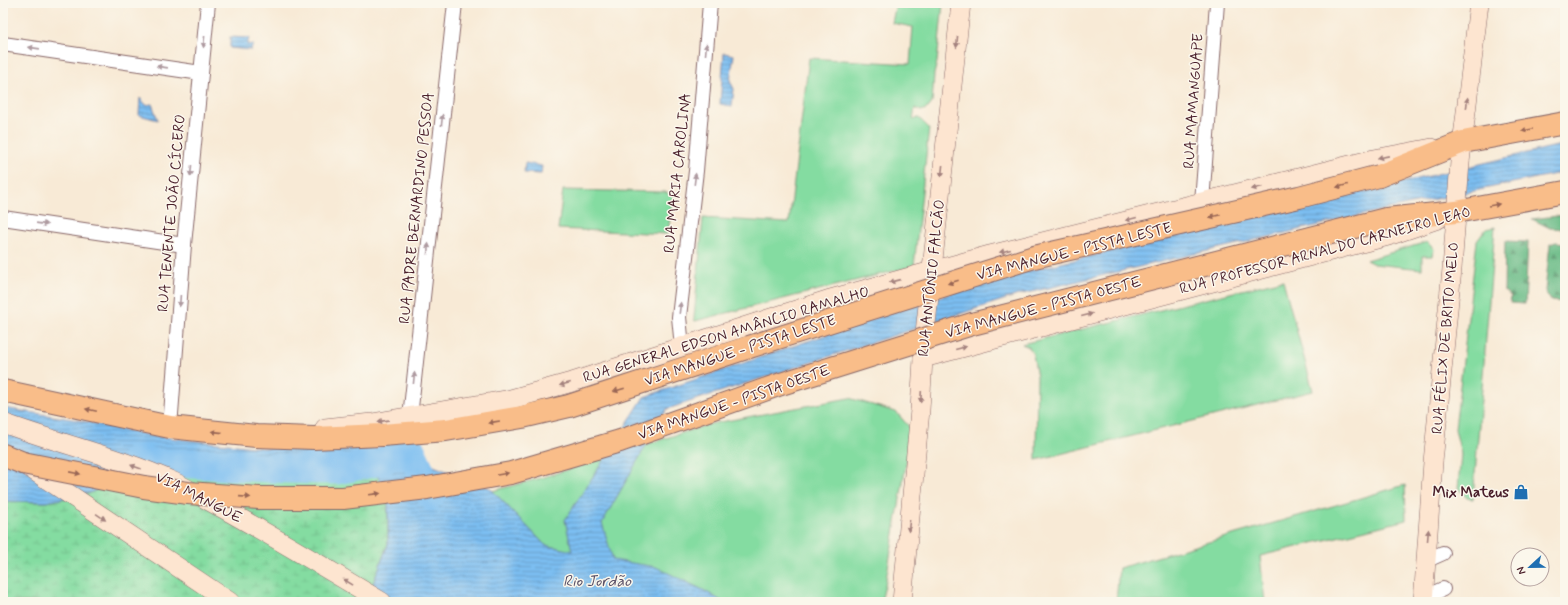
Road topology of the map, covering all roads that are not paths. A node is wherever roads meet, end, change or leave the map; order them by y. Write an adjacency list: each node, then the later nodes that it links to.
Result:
1 (208, 3): 9 (street, RUA TENENTE JOÃO CÍCERO, one-way to 9)
2 (455, 3): 21 (street, RUA PADRE BERNARDINO PESSOA, one-way to 2)
3 (710, 3): 18 (street, RUA MARIA CAROLINA, one-way to 3)
4 (961, 3): 17 (main road, RUA ANTÔNIO FALCÃO, one-way to 17)
5 (1214, 3): 6 (street)
6 (1217, 3): 13 (street, RUA MAMANGUAPE)
7 (1479, 3): 11 (main road, RUA FÉLIX DE BRITO MELO, one-way to 7)
8 (3, 44): 9 (street, one-way to 8)
9 (201, 72): 16 (street, RUA TENENTE JOÃO CÍCERO, one-way to 16)
10 (1565, 124): 11 (main road, RUA GENERAL EDSON AMÂNCIO RAMALHO, one-way to 11)
11 (1462, 152): 13 (main road, RUA GENERAL EDSON AMÂNCIO RAMALHO, one-way to 13); 14 (main road, RUA FÉLIX DE BRITO MELO); 24 (main road, VIA MANGUE - PISTA LESTE, one-way to 24, bridge)
12 (1565, 192): 14 (main road, RUA PROFESSOR ARNALDO CARNEIRO LEAO, one-way to 12)
13 (1202, 202): 17 (main road, RUA GENERAL EDSON AMÂNCIO RAMALHO, one-way to 17)
14 (1456, 208): 19 (main road, RUA PROFESSOR ARNALDO CARNEIRO LEAO, one-way to 14); 25 (main road, VIA MANGUE - PISTA OESTE, one-way to 14, bridge); 27 (main road, RUA FÉLIX DE BRITO MELO, one-way to 14)
15 (3, 218): 16 (street, one-way to 16)
16 (184, 245): 23 (street, RUA TENENTE JOÃO CÍCERO, one-way to 23)
17 (932, 276): 18 (main road, RUA GENERAL EDSON AMÂNCIO RAMALHO, one-way to 18); 19 (main road, RUA ANTÔNIO FALCÃO, bridge)
18 (682, 347): 21 (main road, RUA GENERAL EDSON AMÂNCIO RAMALHO, one-way to 21)
19 (924, 350): 29 (main road, RUA ANTÔNIO FALCÃO, one-way to 29)
20 (3, 391): 23 (main road, VIA MANGUE - PISTA LESTE, one-way to 20)
21 (410, 417): 24 (main road, RUA GENERAL EDSON AMÂNCIO RAMALHO, one-way to 24)
22 (3, 423): 32 (main road, VIA MANGUE, one-way to 22, bridge)
23 (170, 427): 24 (main road, VIA MANGUE - PISTA LESTE, one-way to 23)
24 (256, 436)
25 (13, 459): 31 (main road, one-way to 31)
26 (1443, 553): 27 (street)
27 (1425, 561): 30 (main road, RUA FÉLIX DE BRITO MELO)
28 (1443, 589): 30 (street)
29 (901, 599)
30 (1423, 600)
31 (230, 602)
32 (382, 602)

